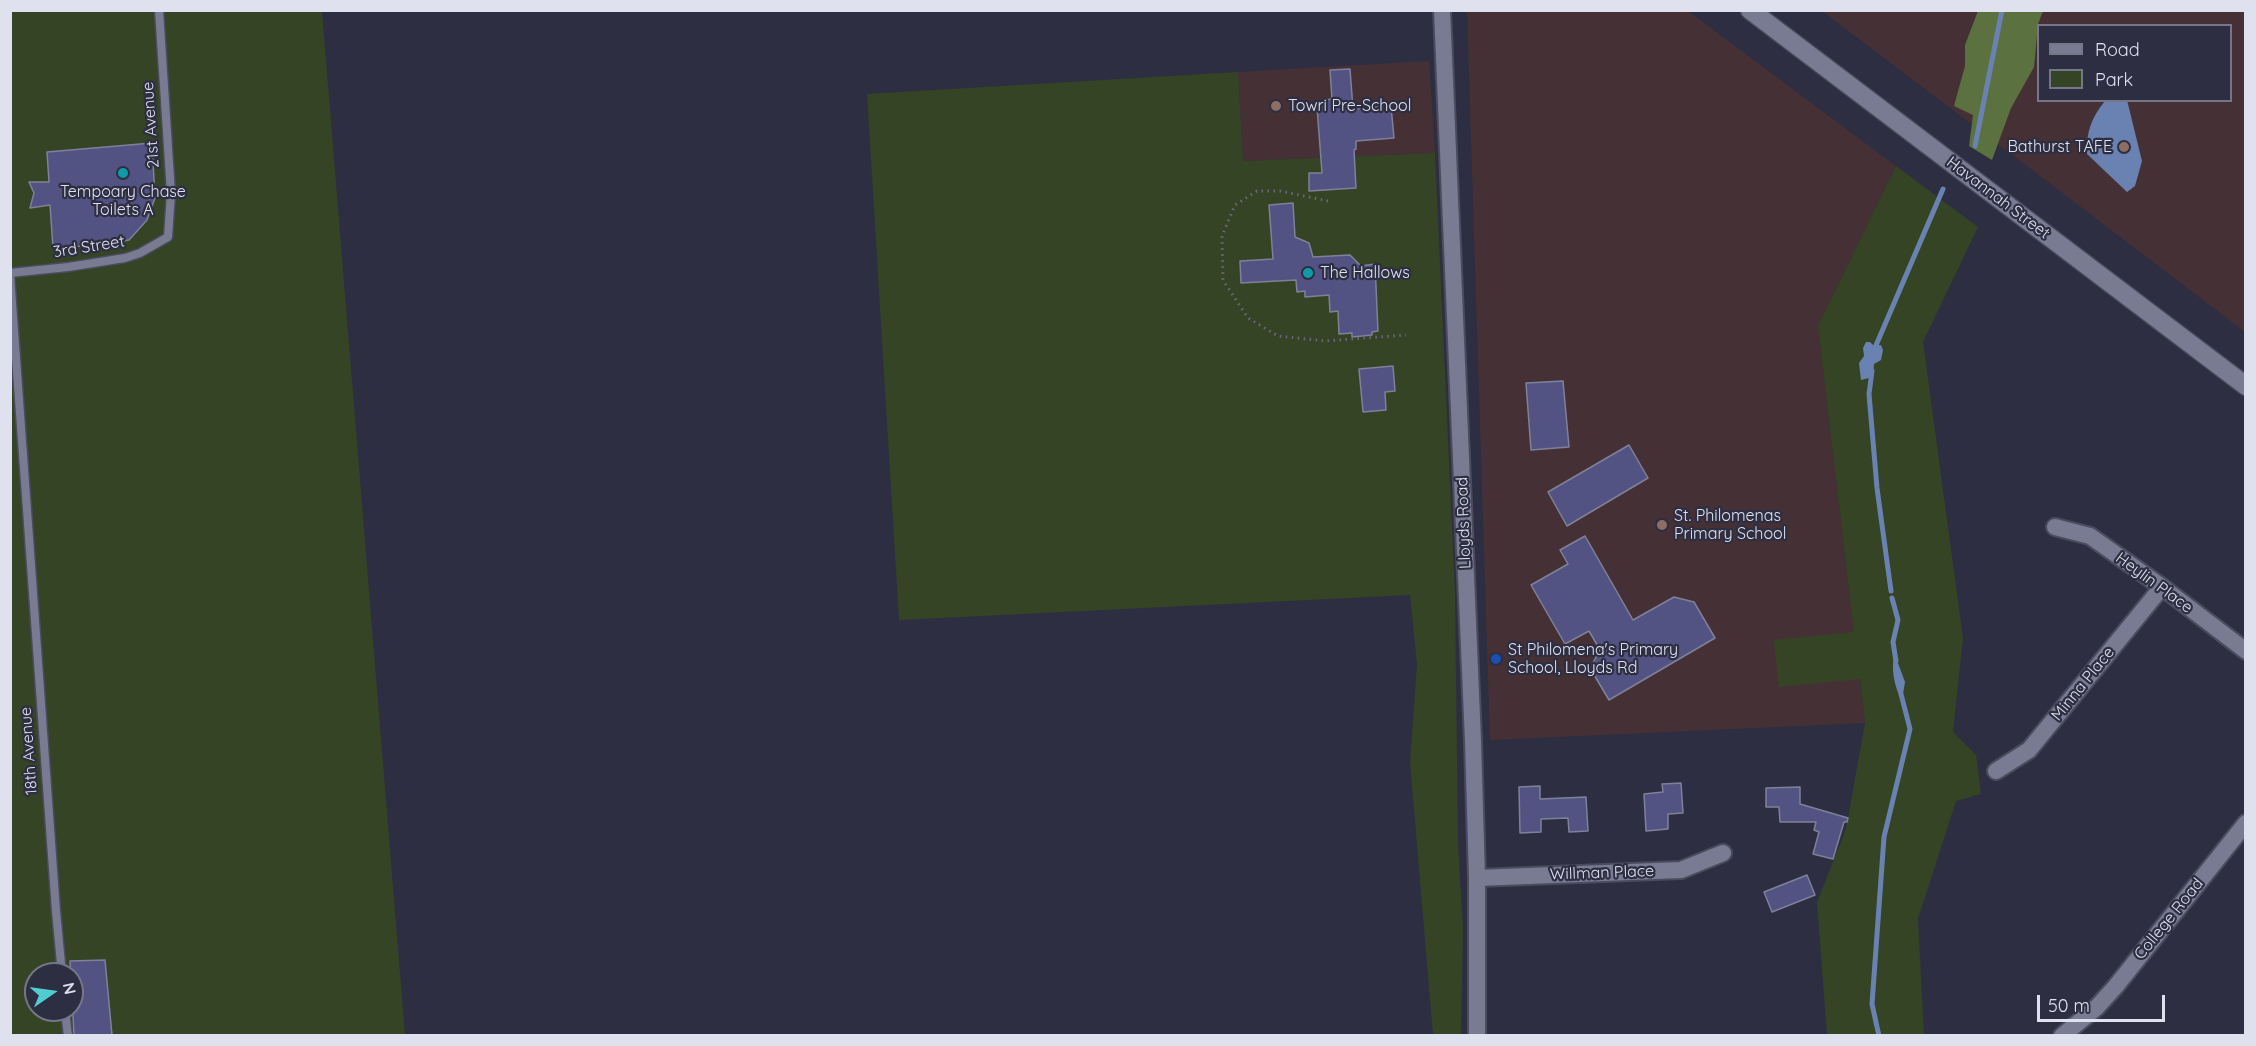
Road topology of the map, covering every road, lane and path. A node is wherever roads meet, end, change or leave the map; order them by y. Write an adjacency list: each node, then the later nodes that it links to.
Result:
1 (159, 10): 5 (lane, 21st Avenue)
2 (1442, 10): 15 (street, Lloyds Road)
3 (1750, 10): 8 (street, Havannah Street)
4 (1328, 201): 7 (path)
5 (168, 237): 6 (lane, 3rd Street)
6 (10, 274): 16 (lane, 18th Avenue)
7 (1406, 335)
8 (2246, 386)
9 (2055, 527): 10 (street, Heylin Place)
10 (2162, 587): 11 (street, Heylin Place); 12 (street, Minna Place)
11 (2246, 651)
12 (1996, 771)
13 (2246, 823): 18 (street, College Road)
14 (1723, 853): 15 (street, Willman Place)
15 (1477, 878): 17 (street, Lloyds Road)
16 (61, 962)
17 (1477, 1035)
18 (2062, 1035)

